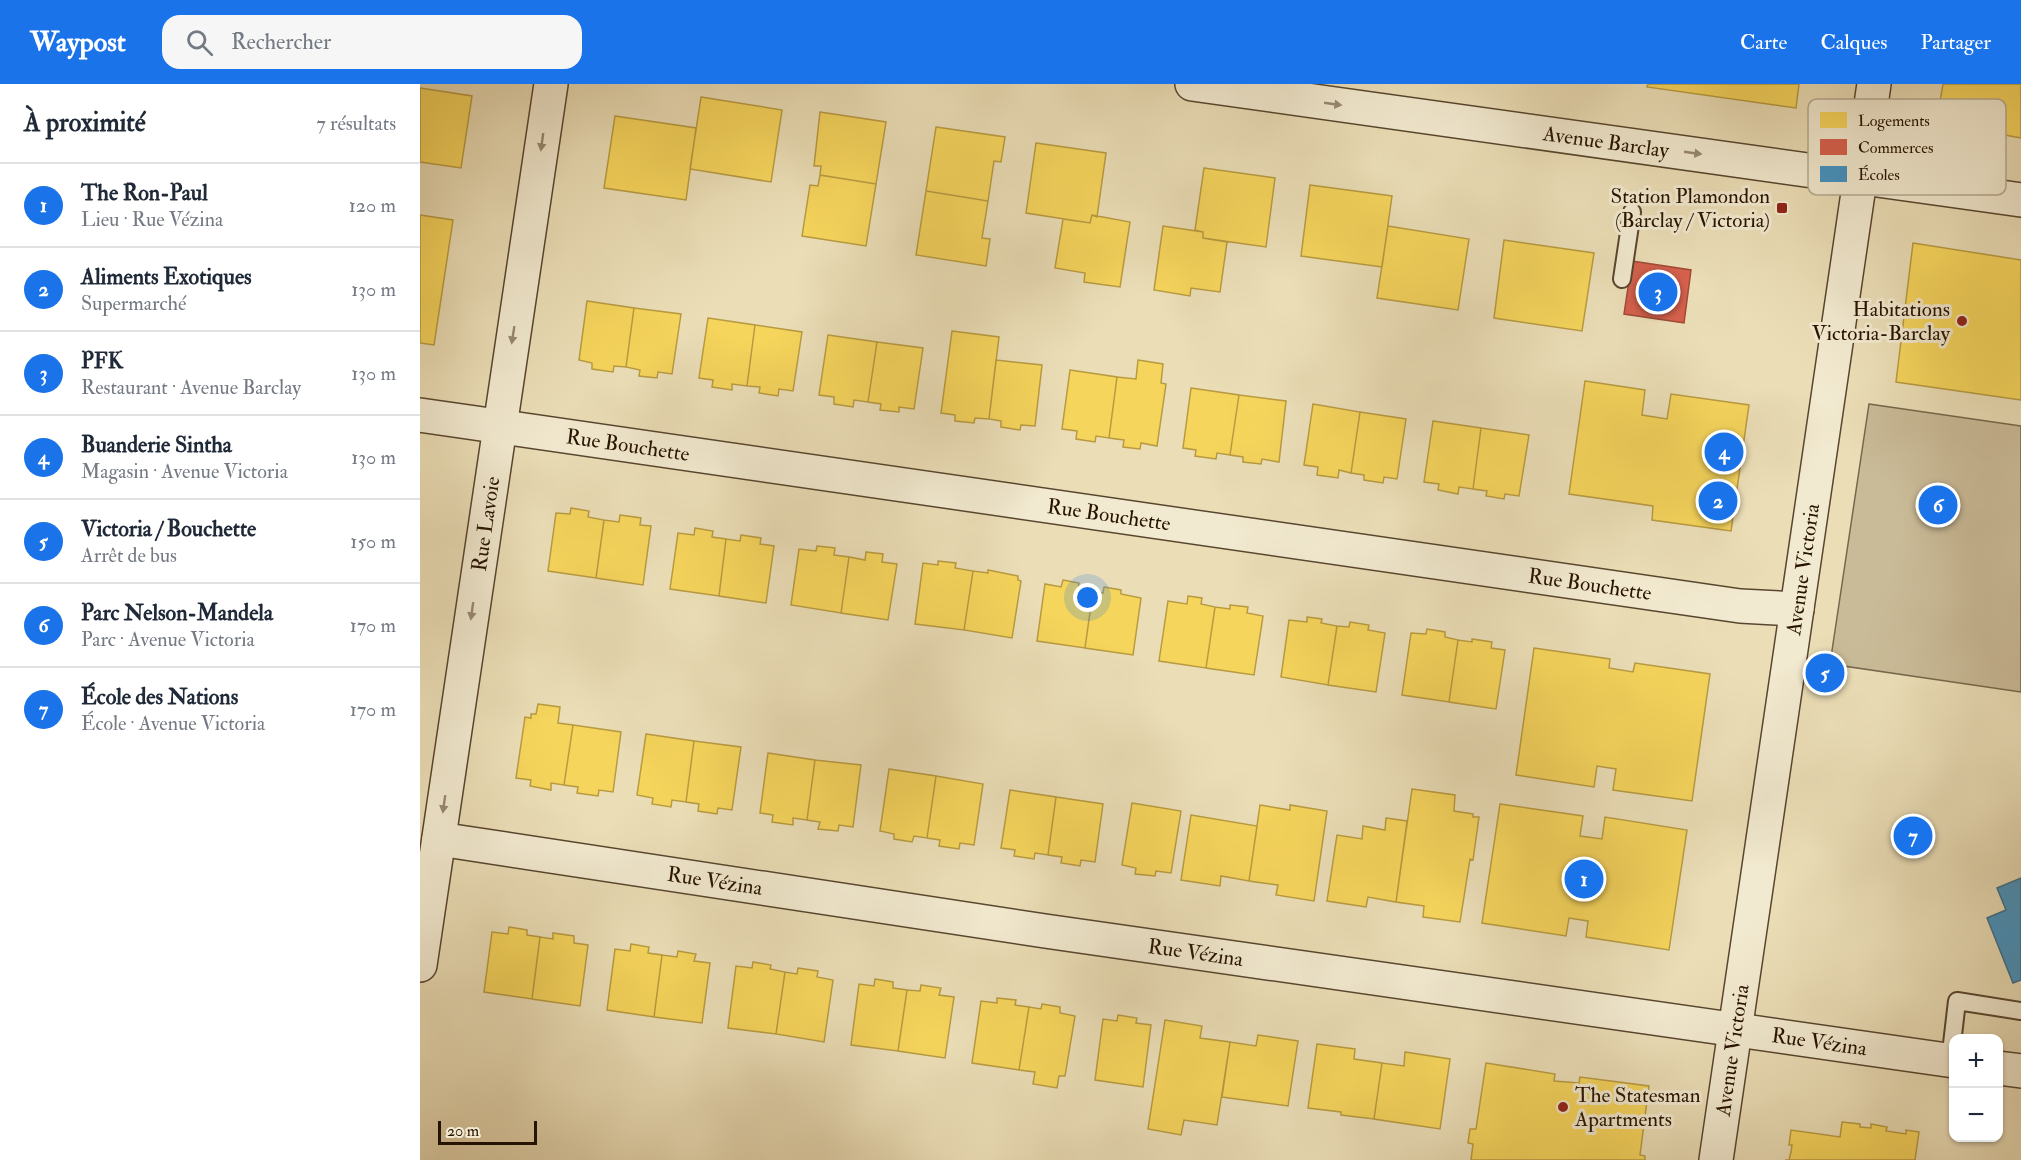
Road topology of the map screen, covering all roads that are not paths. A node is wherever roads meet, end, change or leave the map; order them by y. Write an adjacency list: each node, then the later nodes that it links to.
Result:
1 (550, 84): 12 (street, Rue Lavoie, one-way to 12)
2 (1192, 84): 5 (street, Avenue Barclay, one-way to 5)
3 (1874, 84): 4 (street, Avenue Victoria)
4 (1872, 99)
5 (1808, 171)
6 (1858, 195): 13 (street, Avenue Victoria)
7 (1984, 195): 8 (street, Avenue Barclay)
8 (2021, 200)
9 (1632, 212): 10 (lane)
10 (1622, 279)
11 (420, 415): 12 (street, Rue Bouchette)
12 (499, 426): 13 (street, Rue Bouchette); 14 (street, Rue Lavoie, one-way to 14)
13 (1797, 609): 17 (street, Avenue Victoria)
14 (439, 839): 15 (street, Rue Lavoie); 17 (street, Rue Vézina)
15 (420, 965)
16 (2021, 1011): 18 (lane)
17 (1735, 1030): 19 (street, Rue Vézina); 22 (street, Avenue Victoria)
18 (1954, 1034)
19 (1949, 1061)
20 (2003, 1069): 21 (street)
21 (2021, 1071)
22 (1716, 1160)

